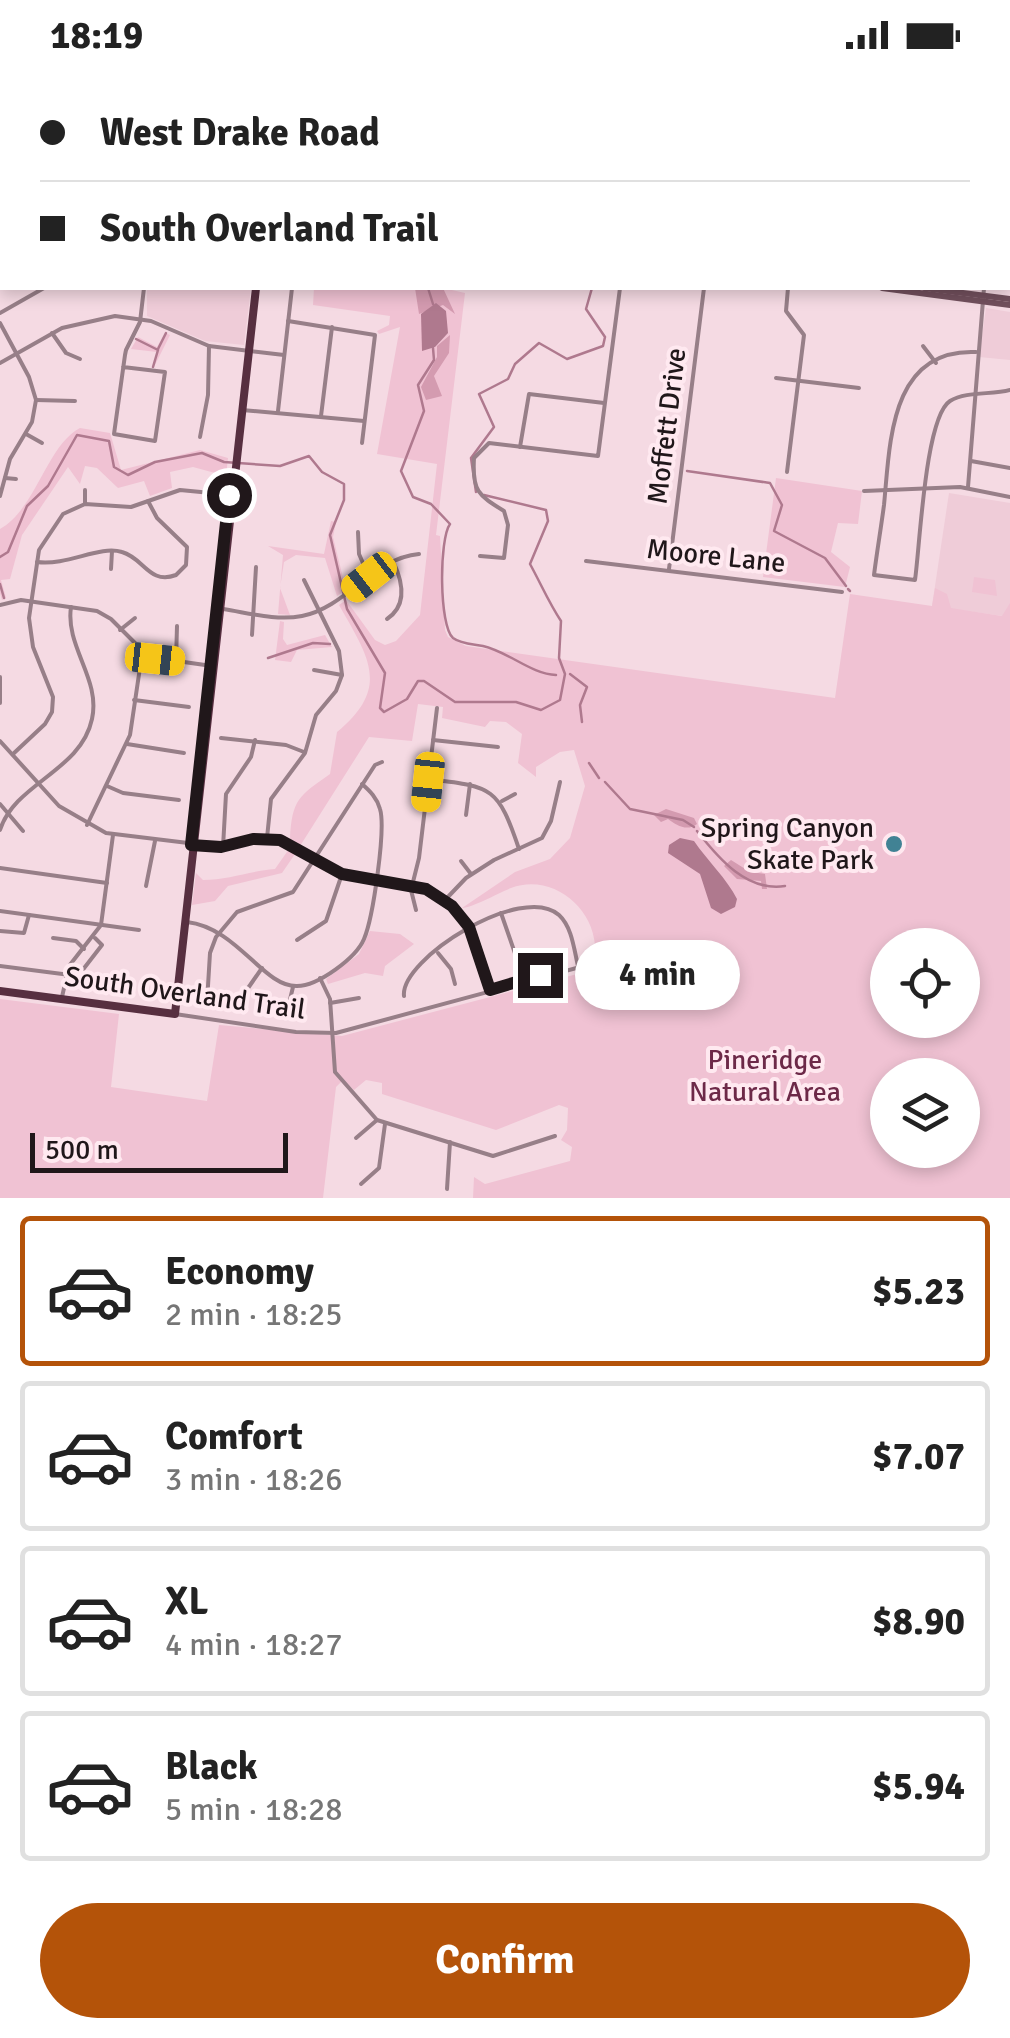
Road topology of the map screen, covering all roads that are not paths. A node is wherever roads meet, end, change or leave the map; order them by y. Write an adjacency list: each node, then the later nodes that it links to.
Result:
1 (40, 290): 12 (street)
2 (144, 290): 13 (street)
3 (256, 290): 20 (main road)
4 (292, 290): 14 (street)
5 (620, 290): 35 (street)
6 (704, 290): 69 (street, Moffett Drive)
7 (788, 290): 29 (street)
8 (911, 290): 10 (main road)
9 (941, 290): 10 (main road)
10 (983, 295): 11 (main road); 21 (street)
11 (1010, 302)
12 (0, 312)
13 (140, 318): 17 (street); 18 (street); 27 (street)
14 (288, 321): 16 (street); 23 (street)
15 (0, 323): 22 (street)
16 (332, 327): 38 (street); 39 (street)
17 (52, 333): 22 (street); 24 (street)
18 (208, 346): 20 (street); 41 (street)
19 (923, 346): 26 (street)
20 (248, 351): 23 (street); 36 (main road)
21 (976, 352): 26 (street); 32 (street)
22 (17, 354): 25 (street); 33 (street)
23 (284, 355): 37 (street)
24 (80, 359)
25 (0, 363)
26 (936, 363): 54 (street)
27 (123, 367): 27 (street)
28 (776, 378): 29 (street)
29 (798, 380): 30 (street); 47 (street)
30 (859, 388)
31 (1010, 391): 32 (street)
32 (974, 396): 45 (street); 51 (street)
33 (36, 400): 34 (street); 40 (street)
34 (75, 401)
35 (606, 403): 44 (street); 44 (street)
36 (242, 410): 37 (street); 56 (main road)
37 (278, 411): 38 (street)
38 (321, 416): 39 (street)
39 (364, 421): 43 (street)
40 (26, 434): 42 (street); 48 (street)
41 (200, 437)
42 (42, 443)
43 (362, 443)
44 (520, 448): 63 (street)
45 (971, 461): 46 (street); 50 (street)
46 (1010, 468)
47 (786, 472)
48 (5, 478): 49 (street); 55 (street)
49 (16, 479)
50 (968, 487): 51 (street); 57 (street)
51 (927, 488): 54 (street); 54 (street)
52 (85, 490): 59 (street)
53 (864, 491): 54 (street)
54 (884, 492)
55 (0, 496)
56 (232, 496): 58 (street); 78 (main road)
57 (1010, 497)
58 (148, 501): 59 (street); 70 (street)
59 (85, 504): 66 (street)
60 (358, 532): 71 (street)
61 (112, 550): 66 (street); 68 (street); 70 (street)
62 (419, 554): 64 (street)
63 (480, 556)
64 (394, 560): 71 (street); 82 (street)
65 (586, 561): 69 (street, Moore Lane)
66 (37, 562): 75 (street)
67 (256, 567): 80 (street)
68 (111, 569)
69 (669, 569): 74 (street, Moore Lane)
70 (178, 574): 72 (street)
71 (369, 577): 79 (street)
72 (184, 580)
73 (304, 580): 79 (street)
74 (842, 592)
75 (31, 602): 76 (street); 77 (street); 104 (street)
76 (0, 605)
77 (71, 608): 84 (street); 108 (street)
78 (218, 608): 80 (street); 88 (main road)
79 (319, 611): 80 (street); 90 (street)
80 (252, 614): 85 (street)
81 (135, 618): 84 (street)
82 (386, 619)
83 (177, 626): 87 (street)
84 (120, 630): 86 (street)
85 (252, 635)
86 (142, 654): 87 (street); 92 (street)
87 (176, 661): 88 (street)
88 (212, 666): 124 (main road)
89 (314, 670): 90 (street)
90 (342, 674): 103 (street)
91 (0, 677): 93 (street)
92 (134, 700): 94 (street); 100 (street)
93 (0, 703)
94 (189, 706)
95 (437, 708): 99 (street)
96 (221, 738): 98 (street)
97 (0, 740): 104 (street)
98 (255, 740): 103 (street); 125 (street)
99 (433, 740): 101 (street); 106 (street)
100 (127, 744): 102 (street); 111 (street)
101 (498, 747)
102 (184, 753)
103 (305, 753): 122 (street)
104 (12, 754): 108 (street)
105 (382, 762): 109 (street)
106 (428, 779): 110 (street); 134 (street)
107 (560, 782): 126 (street)
108 (40, 784): 116 (street); 118 (street)
109 (362, 784): 128 (street); 132 (street)
110 (470, 784): 114 (street); 117 (street)
111 (107, 786): 113 (street); 118 (street)
112 (515, 794): 114 (street)
113 (179, 800)
114 (501, 801): 126 (street)
115 (0, 804): 116 (street)
116 (8, 812): 119 (street); 120 (street)
117 (466, 816)
118 (87, 825): 121 (street)
119 (0, 830)
120 (24, 831)
121 (113, 835): 123 (street); 133 (street)
122 (266, 838): 125 (street); 128 (street)
123 (156, 841): 124 (street); 135 (street)
124 (191, 845): 125 (street); 141 (main road)
125 (222, 847)
126 (519, 849): 131 (street)
127 (461, 861): 131 (street)
128 (314, 862): 130 (street); 145 (street)
129 (0, 868): 133 (street)
130 (342, 874): 132 (street); 149 (street)
131 (471, 874): 136 (street)
132 (374, 879): 134 (street); 158 (street)
133 (107, 883): 142 (street)
134 (412, 884): 136 (street); 137 (street)
135 (146, 886)
136 (444, 900): 143 (street)
137 (416, 910)
138 (0, 911): 140 (street)
139 (501, 913): 143 (street); 152 (street); 155 (street)
140 (28, 915): 142 (street); 146 (street)
141 (182, 921): 145 (street); 161 (main road)
142 (101, 925): 144 (street); 148 (street)
143 (469, 927): 151 (street); 162 (street)
144 (139, 930)
145 (221, 930): 156 (street); 168 (street)
146 (0, 931)
147 (54, 938): 150 (street)
148 (94, 938): 150 (street); 157 (street)
149 (297, 940)
150 (84, 949): 157 (street)
151 (438, 953): 159 (street); 165 (street)
152 (518, 962)
153 (595, 963): 155 (street, South Overland Trail)
154 (0, 966): 157 (street)
155 (578, 966): 162 (street, South Overland Trail)
156 (262, 968): 160 (street); 164 (street)
157 (65, 975): 167 (street)
158 (320, 978): 160 (street); 169 (street)
159 (454, 984)
160 (293, 987): 172 (street)
161 (174, 988): 170 (main road); 171 (main road)
162 (490, 990): 173 (street, South Overland Trail)
163 (0, 991): 167 (main road, South Overland Trail)
164 (246, 991)
165 (404, 996)
166 (359, 998): 169 (street)
167 (62, 999): 170 (main road, South Overland Trail)
168 (207, 1002)
169 (330, 1003): 173 (street)
170 (153, 1011): 171 (main road, South Overland Trail)
171 (175, 1014): 173 (street, South Overland Trail)
172 (286, 1016)
173 (330, 1034): 174 (street)
174 (377, 1120): 175 (street); 177 (street)
175 (386, 1124): 178 (street); 179 (street)
176 (555, 1136): 178 (street)
177 (356, 1138)
178 (450, 1142): 180 (street)
179 (361, 1184)
180 (446, 1189)

